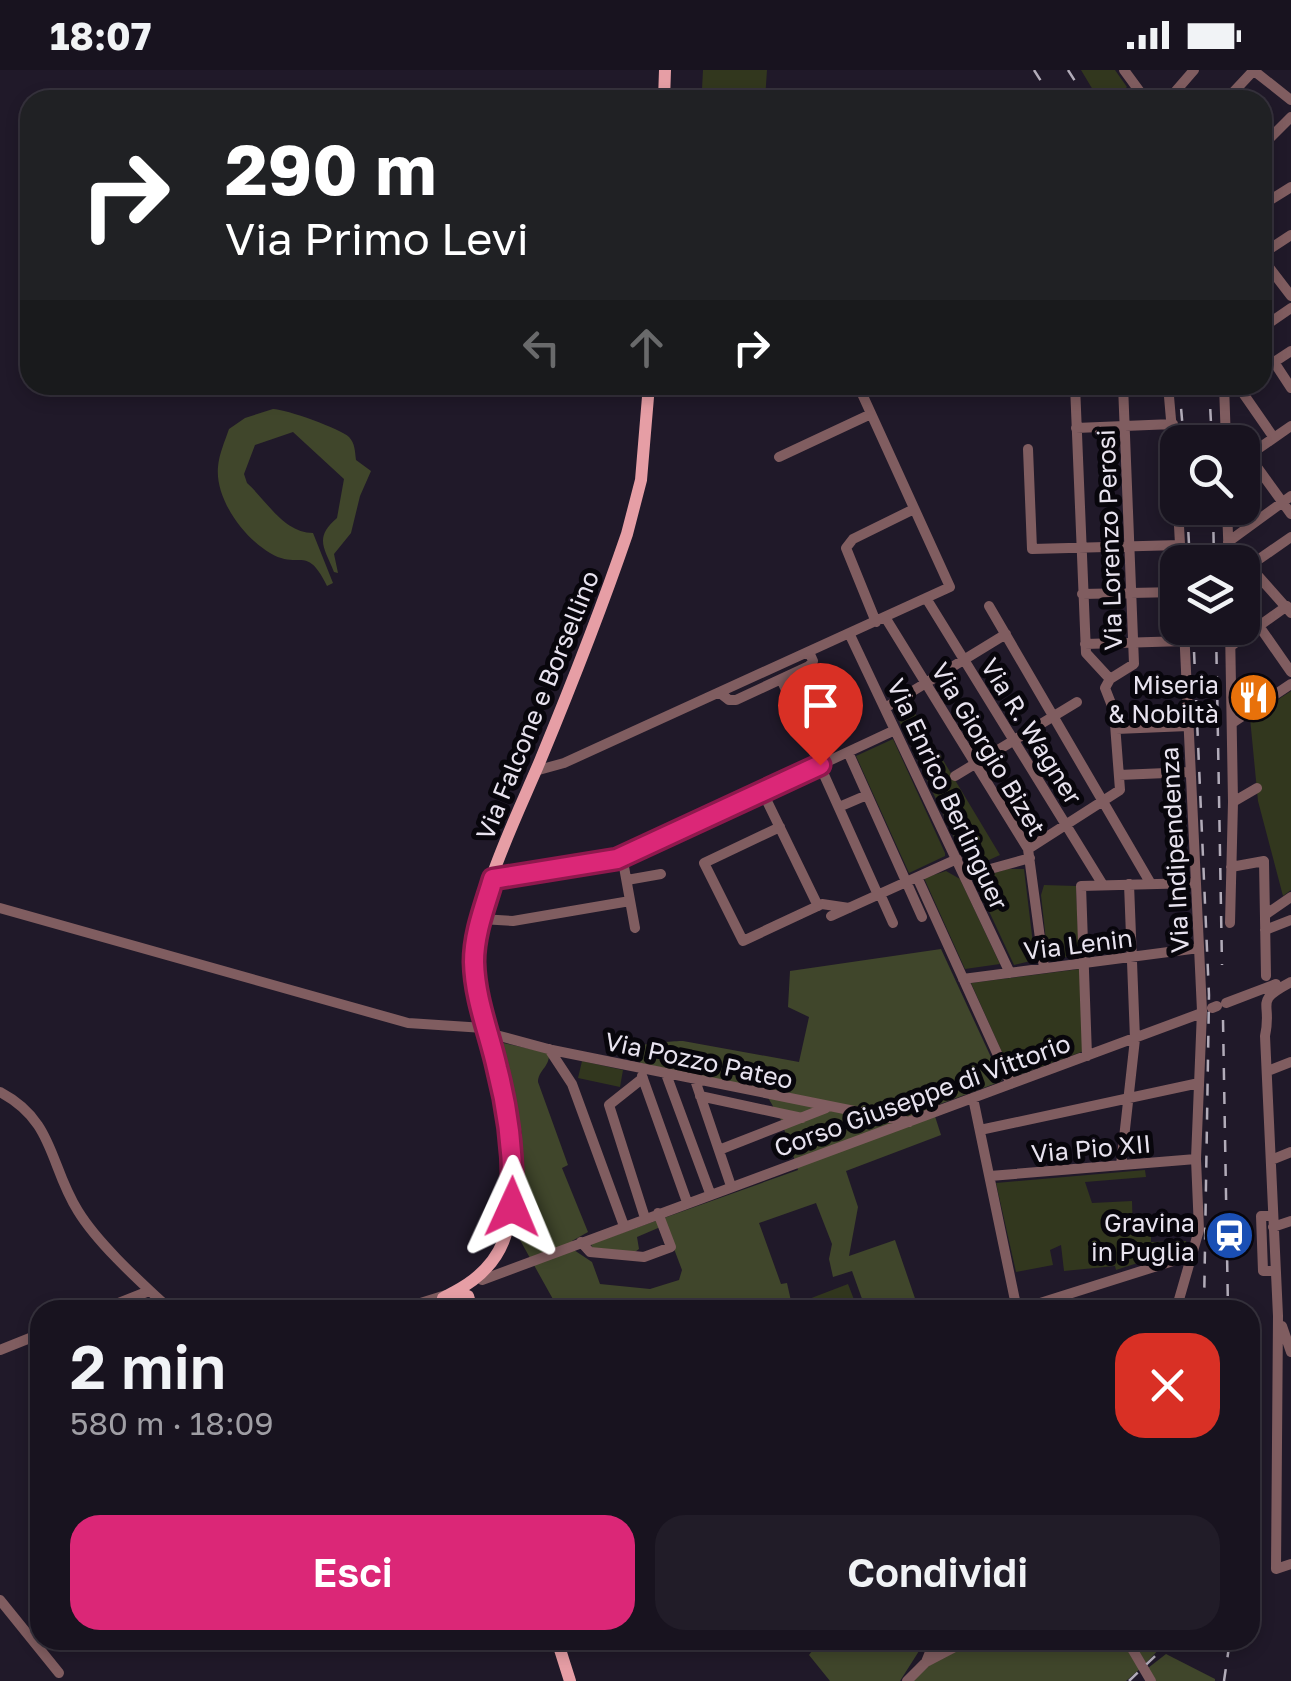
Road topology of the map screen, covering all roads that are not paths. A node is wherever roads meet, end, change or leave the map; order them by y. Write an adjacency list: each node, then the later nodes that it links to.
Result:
1 (1194, 70): 3 (street)
2 (1253, 70): 4 (street); 5 (street)
3 (1177, 90)
4 (1235, 90)
5 (1291, 100)
6 (1291, 117): 7 (street)
7 (1272, 136)
8 (1272, 270): 9 (street)
9 (1291, 296)
10 (1291, 351): 11 (street)
11 (1274, 362): 12 (street)
12 (1291, 388)
13 (648, 395): 79 (main road, Via Falcone e Borsellino)
14 (862, 395): 20 (street)
15 (1075, 395): 25 (street)
16 (1123, 395): 23 (street, Via Lorenzo Perosi)
17 (1170, 395): 21 (street)
18 (1224, 395): 22 (street)
19 (1244, 395): 26 (street)
20 (871, 414): 29 (street); 32 (street)
21 (1174, 424): 23 (street)
22 (1225, 425)
23 (1125, 426): 25 (street); 40 (street, Via Lorenzo Perosi)
24 (1291, 426): 26 (street)
25 (1076, 428): 41 (street)
26 (1274, 438): 27 (street)
27 (1260, 448)
28 (1028, 449): 41 (street)
29 (779, 457)
30 (1260, 472): 31 (street)
31 (1287, 499): 33 (street); 37 (street)
32 (914, 509): 47 (street); 50 (street, Via Giorgio Bizet)
33 (1291, 514)
34 (1179, 525): 38 (street)
35 (1228, 525): 37 (street)
36 (1291, 537): 42 (street)
37 (1228, 542): 39 (street)
38 (1180, 544): 40 (street)
39 (1230, 545)
40 (1130, 546): 41 (street); 45 (street, Via Lorenzo Perosi)
41 (1080, 548): 46 (street)
42 (1260, 558)
43 (1260, 581): 49 (street)
44 (1160, 592): 45 (street)
45 (1131, 593): 46 (street); 56 (street, Via Lorenzo Perosi)
46 (1082, 594): 57 (street)
47 (926, 598): 50 (street); 61 (street, Via R. Wagner)
48 (988, 606): 54 (street)
49 (1289, 608): 51 (street)
50 (880, 620): 53 (street); 65 (street, Via Giorgio Bizet)
51 (1260, 625)
52 (1260, 627): 62 (street)
53 (850, 634): 60 (street); 69 (street, Via Enrico Berlinguer)
54 (1006, 634): 61 (street); 70 (street)
55 (1160, 641): 56 (street)
56 (1133, 642): 57 (street); 64 (street, Via Lorenzo Perosi)
57 (1086, 644): 64 (street)
58 (1185, 645): 72 (street, Via Indipendenza)
59 (1231, 646): 71 (street, Via Indipendenza)
60 (809, 652): 63 (street); 67 (street)
61 (964, 660): 65 (street); 75 (street, Via R. Wagner)
62 (1291, 672)
63 (781, 679): 67 (street); 78 (street)
64 (1110, 679): 73 (street)
65 (926, 683): 69 (street); 77 (street, Via Giorgio Bizet)
66 (1291, 684): 71 (street)
67 (720, 693): 79 (street)
68 (1077, 702): 70 (street)
69 (885, 708): 74 (street, Via Enrico Berlinguer)
70 (1054, 714): 75 (street); 86 (street)
71 (1232, 723): 87 (street, Via Indipendenza)
72 (1188, 726): 73 (street); 80 (street, Via Indipendenza)
73 (1116, 729): 81 (street)
74 (895, 730): 76 (street); 92 (street, Via Enrico Berlinguer)
75 (1014, 739): 77 (street); 89 (street, Via R. Wagner)
76 (848, 752): 78 (street); 85 (street)
77 (976, 764): 82 (street); 91 (street, Via Giorgio Bizet)
78 (820, 765): 84 (street); 88 (street)
79 (536, 771): 97 (main road, Via Falcone e Borsellino)
80 (1190, 772): 81 (street); 100 (street, Via Indipendenza)
81 (1119, 775): 86 (street)
82 (956, 776)
83 (1257, 788): 87 (street)
84 (763, 792): 90 (street); 93 (street)
85 (867, 795): 88 (street); 99 (street)
86 (1104, 800): 89 (street); 102 (street)
87 (1234, 802): 94 (street, Via Indipendenza)
88 (839, 807): 104 (street)
89 (1067, 824): 91 (street); 103 (street, Via R. Wagner)
90 (780, 827): 107 (street); 107 (street)
91 (1029, 854): 96 (street); 122 (street, Via Giorgio Bizet)
92 (957, 860): 96 (street, Via Enrico Berlinguer); 99 (street)
93 (624, 862): 97 (street); 98 (street)
94 (1231, 866): 110 (street); 116 (street, Via Indipendenza)
95 (661, 874): 98 (street)
96 (965, 876): 123 (street, Via Enrico Berlinguer)
97 (493, 879): 113 (main road, Via Falcone e Borsellino)
98 (626, 880): 106 (street)
99 (912, 880): 104 (street); 112 (street); 125 (street)
100 (1196, 883): 102 (street); 119 (street, Via Indipendenza)
101 (1128, 884): 102 (street); 103 (street); 120 (street)
102 (1151, 884)
103 (1103, 885): 121 (street)
104 (879, 895): 109 (street); 115 (street)
105 (1291, 897): 110 (street)
106 (630, 901): 113 (street); 117 (street)
107 (818, 906): 109 (street)
108 (0, 908): 129 (street, Via Pozzo Pateo)
109 (849, 908): 111 (street)
110 (1265, 915): 118 (street)
111 (830, 916)
112 (922, 917)
113 (481, 919): 129 (main road, Via Falcone e Borsellino)
114 (1291, 920): 118 (street)
115 (893, 923)
116 (1230, 923)
117 (635, 928)
118 (1265, 930): 124 (street)
119 (1199, 948): 120 (street, Via Lenin); 128 (street, Via Indipendenza)
120 (1132, 957): 121 (street, Via Lenin); 131 (street)
121 (1084, 963): 122 (street, Via Lenin); 133 (street)
122 (1044, 968): 123 (street, Via Lenin)
123 (1010, 973): 125 (street, Via Lenin)
124 (1266, 976)
125 (963, 979): 140 (street)
126 (1291, 982): 127 (street, Corso Giuseppe di Vittorio); 130 (street)
127 (1248, 996): 128 (street, Corso Giuseppe di Vittorio); 130 (street)
128 (1211, 1009): 131 (street, Corso Giuseppe di Vittorio); 139 (street, Via Indipendenza)
129 (484, 1028): 132 (street, Via Pozzo Pateo); 165 (main road, Via Falcone e Borsellino)
130 (1265, 1036): 135 (street)
131 (1135, 1039): 133 (street, Corso Giuseppe di Vittorio); 144 (street)
132 (549, 1049): 136 (street, Via Pozzo Pateo); 162 (street)
133 (1088, 1056): 140 (street, Corso Giuseppe di Vittorio)
134 (1291, 1062): 135 (street)
135 (1268, 1070): 152 (street)
136 (641, 1073): 137 (street, Via Pozzo Pateo); 157 (street); 159 (street)
137 (666, 1074): 138 (street, Via Pozzo Pateo); 156 (street)
138 (695, 1080): 142 (street); 145 (street, Via Pozzo Pateo)
139 (1199, 1083): 144 (street); 151 (street, Via Indipendenza)
140 (1011, 1084): 143 (street, Corso Giuseppe di Vittorio)
141 (0, 1092): 166 (street)
142 (700, 1096): 146 (street, Via Pozzo Pateo); 149 (street)
143 (973, 1098): 147 (street, Corso Giuseppe di Vittorio); 148 (street)
144 (1130, 1098): 148 (street); 153 (street)
145 (828, 1107): 146 (street); 147 (street, Via Pozzo Pateo)
146 (802, 1118): 149 (street)
147 (909, 1122): 155 (street, Corso Giuseppe di Vittorio)
148 (980, 1130): 154 (street)
149 (720, 1150): 155 (street)
150 (1291, 1152): 152 (street)
151 (1196, 1159): 153 (street, Via Pio XII); 164 (street, Via Indipendenza)
152 (1271, 1160): 160 (street)
153 (1121, 1165): 154 (street, Via Pio XII)
154 (990, 1176): 174 (street)
155 (732, 1186): 156 (street, Corso Giuseppe di Vittorio)
156 (710, 1194): 157 (street, Corso Giuseppe di Vittorio)
157 (687, 1202): 158 (street, Corso Giuseppe di Vittorio)
158 (658, 1213): 159 (street, Corso Giuseppe di Vittorio); 163 (street)
159 (645, 1218): 162 (street, Corso Giuseppe di Vittorio)
160 (1273, 1221): 161 (street); 178 (street)
161 (1291, 1221)
162 (624, 1226): 163 (street, Corso Giuseppe di Vittorio)
163 (581, 1242): 165 (street, Corso Giuseppe di Vittorio)
164 (1192, 1255): 175 (street); 176 (street, Via Indipendenza)
165 (483, 1276): 167 (main road, Via Falcone e Borsellino); 173 (main road, Via Falcone e Borsellino)
166 (150, 1291): 168 (street); 169 (street)
167 (450, 1293): 170 (street); 171 (main road); 172 (main road)
168 (127, 1300)
169 (160, 1300)
170 (429, 1300)
171 (446, 1300)
172 (468, 1300)
173 (474, 1300)
174 (1016, 1300)
175 (1050, 1300)
176 (1179, 1300)
177 (1291, 1306): 178 (street)
178 (1278, 1314): 181 (street); 183 (street)
179 (30, 1338): 180 (street)
180 (0, 1350)
181 (1291, 1352)
182 (1291, 1388): 183 (street)
183 (1278, 1393): 185 (street)
184 (1291, 1480): 185 (street)
185 (1279, 1485): 186 (street)
186 (1291, 1564)
187 (0, 1600): 188 (street)
188 (30, 1637)
189 (40, 1650): 195 (street)
190 (559, 1650): 196 (main road)
191 (931, 1650): 194 (street)
192 (949, 1650): 194 (street)
193 (1133, 1650): 198 (street)
194 (926, 1662): 197 (street)
195 (59, 1673)
196 (570, 1681)
197 (907, 1681)
198 (1151, 1681)

